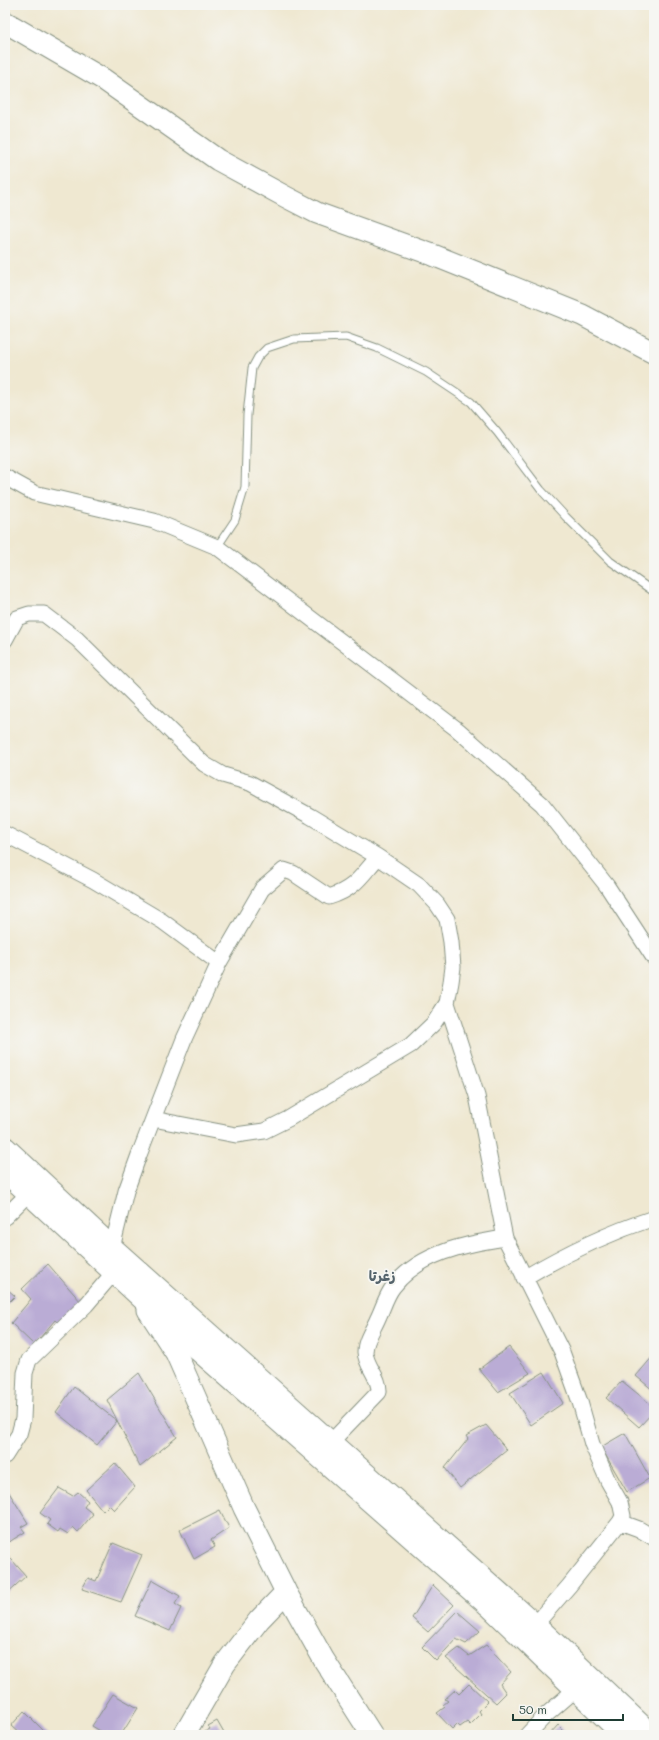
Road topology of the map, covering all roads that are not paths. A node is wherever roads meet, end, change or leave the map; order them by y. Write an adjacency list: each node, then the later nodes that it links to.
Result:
1 (5, 22): 2 (street)
2 (654, 353)
3 (5, 477): 4 (street)
4 (217, 547): 5 (lane); 9 (street)
5 (654, 592)
6 (5, 640): 8 (street)
7 (5, 834): 10 (street)
8 (378, 857): 10 (street); 11 (street)
9 (654, 958)
10 (219, 963): 12 (street)
11 (448, 1003): 12 (street); 18 (street)
12 (153, 1119): 19 (street)
13 (5, 1148): 19 (main road)
14 (5, 1171): 15 (main road)
15 (30, 1192): 16 (street); 20 (main road)
16 (5, 1217)
17 (654, 1218): 21 (street)
18 (505, 1238): 21 (street); 23 (street)
19 (112, 1248): 22 (main road)
20 (122, 1277): 22 (main road); 24 (street); 27 (street)
21 (524, 1278): 25 (street)
22 (201, 1339): 23 (main road); 29 (main road)
23 (330, 1443): 28 (main road)
24 (5, 1456)
25 (620, 1522): 26 (street); 28 (street)
26 (654, 1538)
27 (286, 1592): 30 (street); 31 (street)
28 (535, 1625): 34 (main road)
29 (576, 1689): 32 (street); 33 (main road)
30 (184, 1735)
31 (372, 1735)
32 (527, 1735)
33 (624, 1735)
34 (650, 1735)

